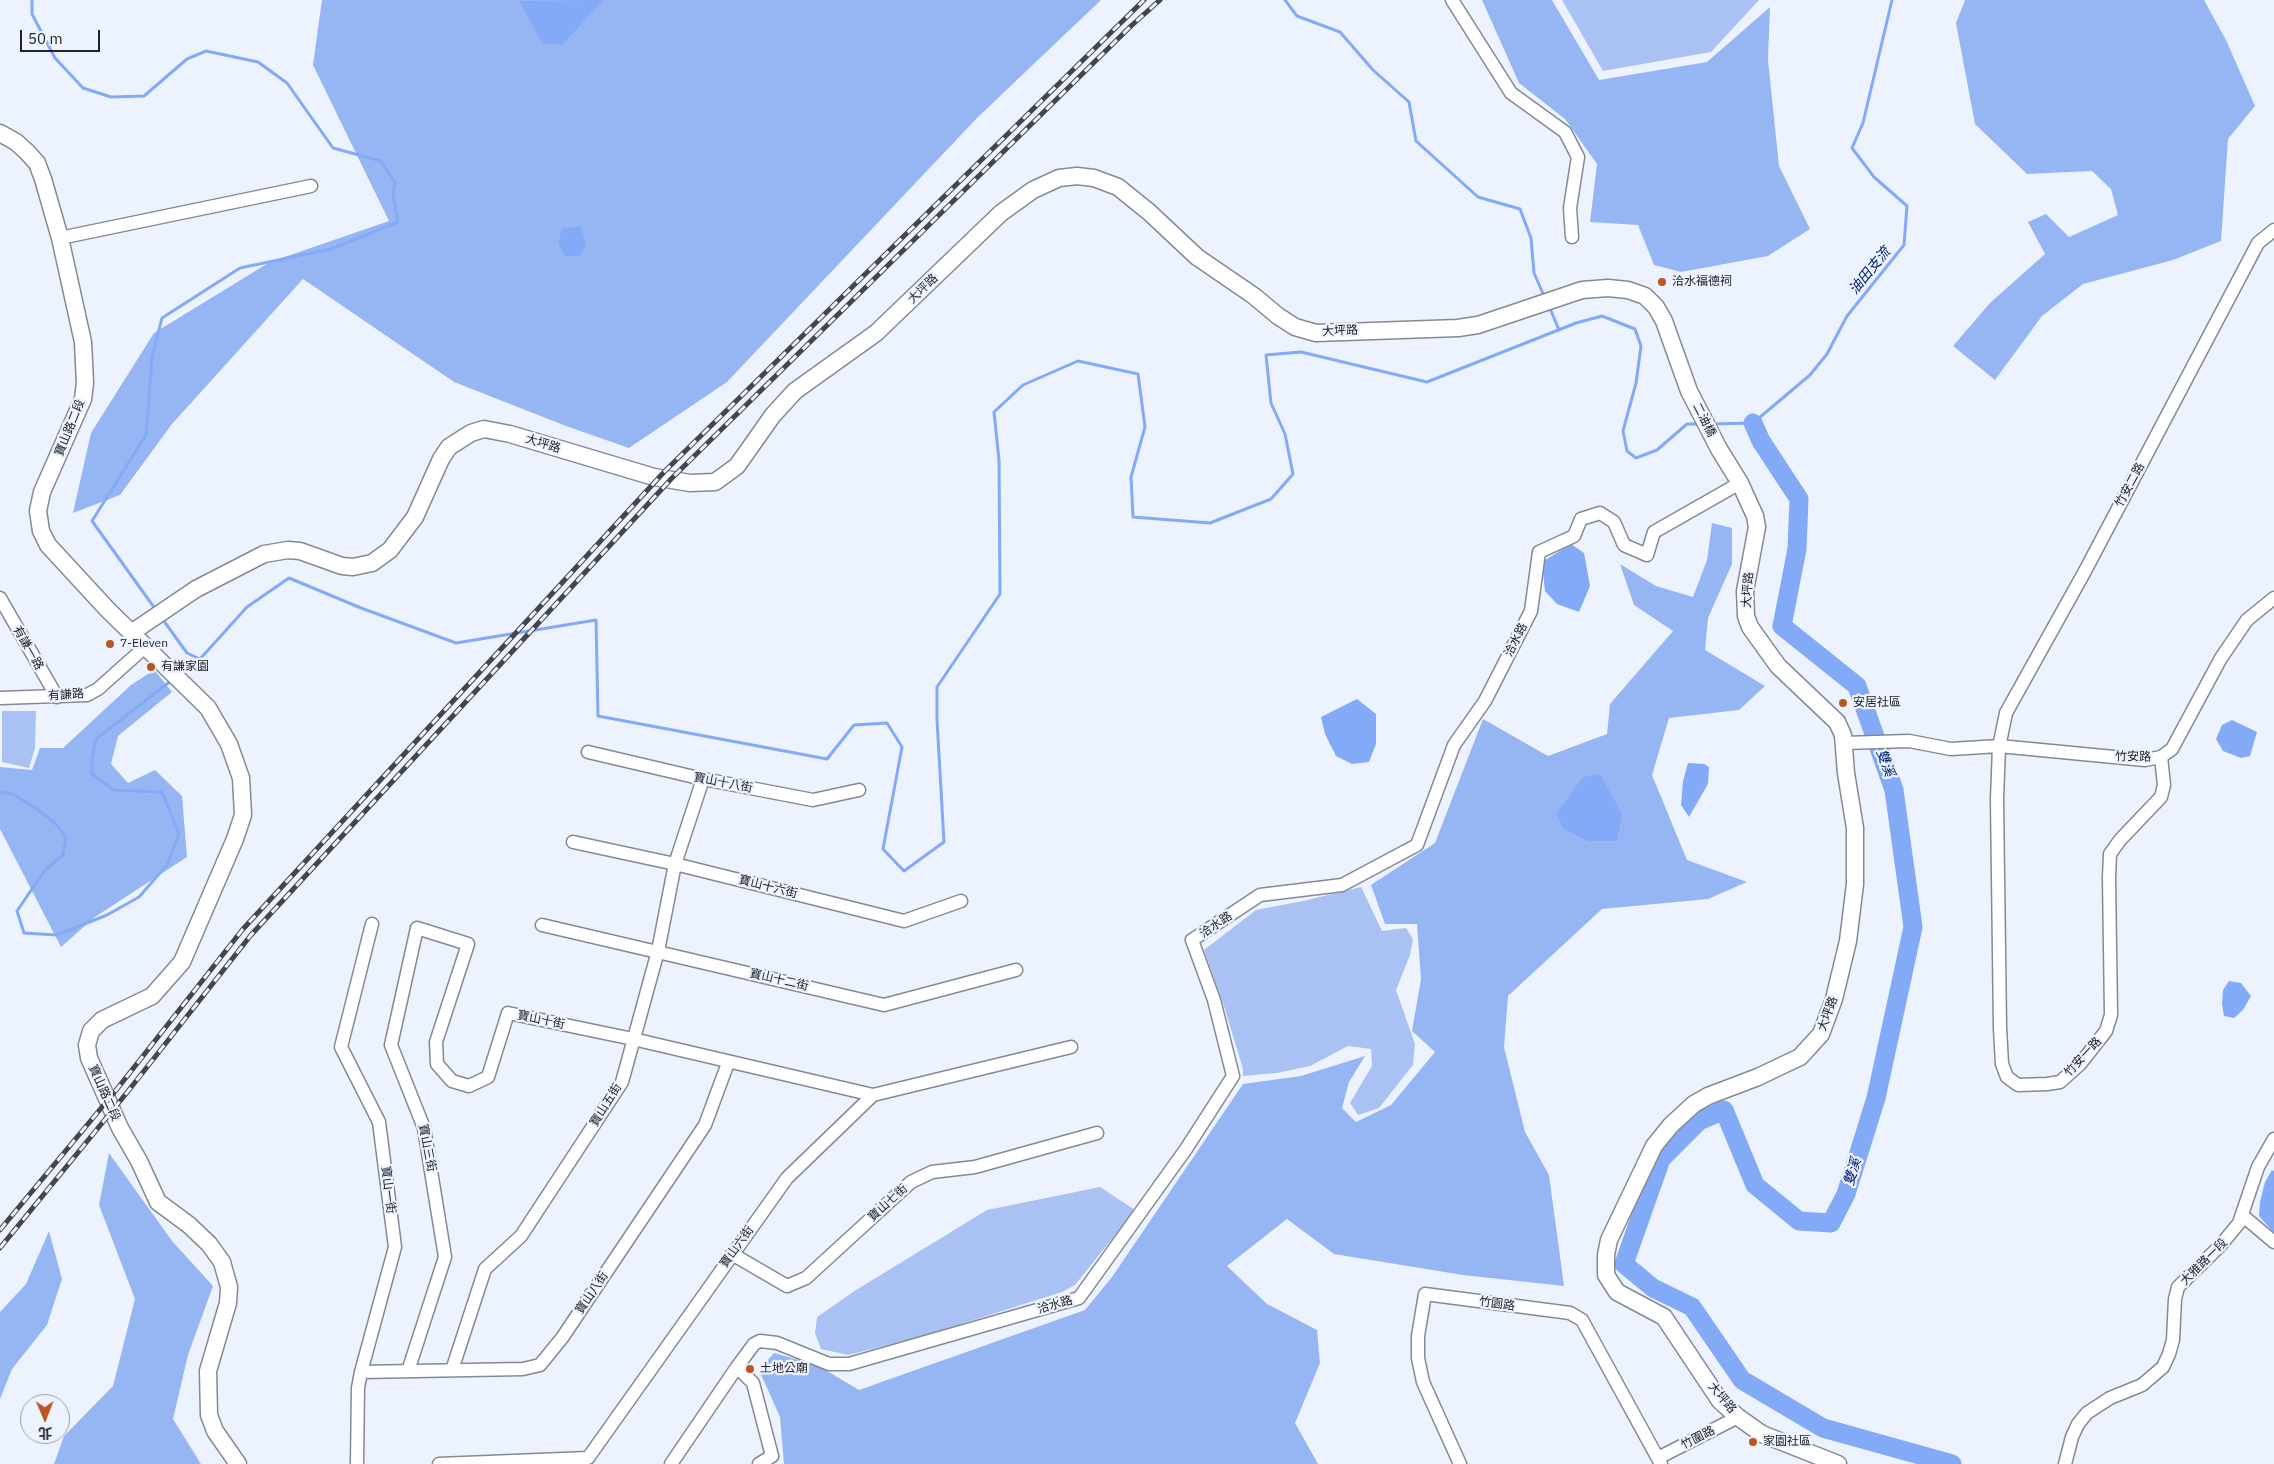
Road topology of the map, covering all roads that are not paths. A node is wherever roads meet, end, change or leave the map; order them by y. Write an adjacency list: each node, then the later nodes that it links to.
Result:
1 (1452, 0): 5 (street)
2 (0, 133): 6 (street, 寶山路二段)
3 (311, 186): 6 (street)
4 (2274, 230): 17 (street, 竹安二路)
5 (1572, 237)
6 (60, 238): 12 (street, 寶山路二段)
7 (1689, 391): 8 (street, 二油橋); 12 (street, 大坪路)
8 (1719, 449): 9 (street, 大坪路)
9 (1740, 482): 16 (street, 大坪路); 39 (street, 洽水路)
10 (0, 598): 14 (street, 有謙一路)
11 (2274, 598): 19 (street, 竹安路)
12 (131, 633): 13 (street, 寶山路二段)
13 (145, 647): 14 (street, 有謙路); 45 (street, 寶山路二段)
14 (57, 697): 15 (street, 有謙路)
15 (0, 698)
16 (1844, 743): 17 (street, 竹安路); 43 (street, 大坪路)
17 (1999, 746): 19 (street, 竹安路); 19 (street, 竹安一路)
18 (588, 752): 20 (street, 寶山十八街)
19 (2161, 757)
20 (703, 779): 21 (street, 寶山十八街); 23 (street, 寶山五街)
21 (859, 790)
22 (573, 842): 23 (street, 寶山十六街)
23 (675, 864): 24 (street, 寶山十六街); 28 (street, 寶山五街)
24 (961, 901)
25 (372, 924): 42 (street, 寶山一街)
26 (542, 925): 28 (street, 寶山十二街)
27 (417, 928): 30 (street, 寶山十街); 41 (street, 寶山三街)
28 (658, 951): 29 (street, 寶山十二街); 30 (street, 寶山五街)
29 (1016, 970)
30 (633, 1039): 32 (street, 寶山十街); 40 (street, 寶山五街)
31 (1071, 1048): 33 (street)
32 (728, 1063): 33 (street, 寶山十街); 40 (street, 寶山八街)
33 (873, 1095): 38 (street, 寶山六街)
34 (1097, 1133): 38 (street, 寶山七街)
35 (2274, 1139): 36 (street, 大雅路一段)
36 (2242, 1216): 37 (street); 52 (street, 大雅路一段)
37 (2274, 1242)
38 (732, 1254): 47 (street, 寶山六街)
39 (737, 1366): 48 (street, 洽水路); 49 (street)
40 (452, 1370): 41 (street, 寶山八街)
41 (408, 1371): 42 (street, 寶山八街)
42 (361, 1372): 46 (street, 寶山一街)
43 (1738, 1418): 44 (street, 竹圍路); 51 (street, 大坪路)
44 (1659, 1461): 50 (street, 竹園路)
45 (238, 1464)
46 (357, 1464)
47 (439, 1464)
48 (671, 1464)
49 (758, 1464)
50 (1460, 1464)
51 (1838, 1464)
52 (2065, 1464)

